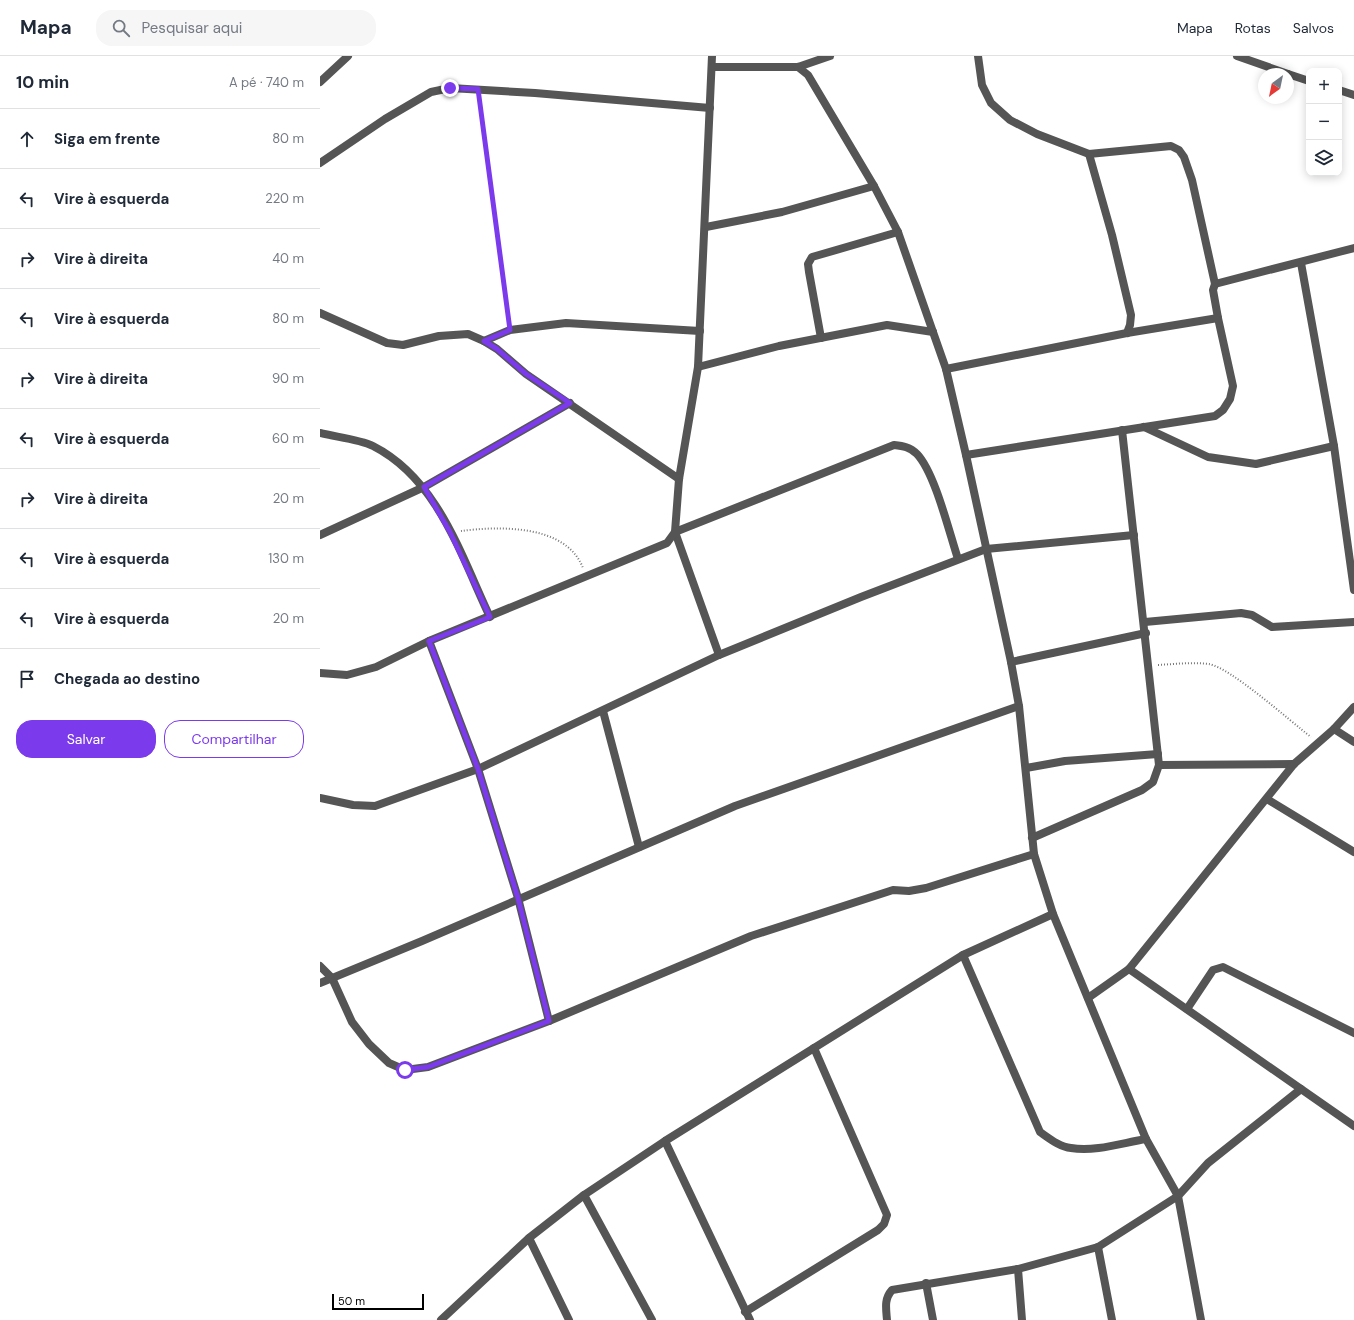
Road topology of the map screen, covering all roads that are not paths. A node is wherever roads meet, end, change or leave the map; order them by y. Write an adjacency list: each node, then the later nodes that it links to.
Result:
1 (348, 56): 11 (street)
2 (712, 56): 6 (street)
3 (830, 56): 7 (street)
4 (978, 56): 15 (street)
5 (1237, 56): 8 (street)
6 (712, 67): 7 (street); 14 (street)
7 (798, 67): 17 (street)
8 (1271, 68)
9 (1294, 76): 10 (street)
10 (1306, 80)
11 (320, 82)
12 (1342, 91): 13 (street)
13 (1354, 95)
14 (710, 108): 16 (street); 18 (street)
15 (1089, 154): 22 (street); 27 (street)
16 (320, 163)
17 (874, 186): 18 (street); 19 (street)
18 (706, 228): 25 (street)
19 (898, 232): 26 (street); 28 (street)
20 (1354, 248): 21 (street)
21 (1301, 263): 22 (street); 36 (street)
22 (1215, 284): 24 (street)
23 (320, 313): 29 (street)
24 (1218, 318): 27 (street); 33 (street)
25 (700, 331): 29 (street); 30 (street)
26 (933, 332): 28 (street); 31 (street)
27 (1127, 333): 31 (street)
28 (821, 338): 30 (street)
29 (484, 341): 32 (street)
30 (698, 367): 38 (street)
31 (946, 369): 37 (street)
32 (570, 403): 38 (street); 39 (street)
33 (1143, 427): 34 (street); 36 (street)
34 (1122, 430): 37 (street); 42 (street)
35 (320, 433): 39 (street)
36 (1334, 446): 45 (street)
37 (966, 456): 43 (street)
38 (679, 479): 40 (street)
39 (424, 487): 41 (street); 46 (street)
40 (675, 532): 44 (street); 46 (street); 51 (street)
41 (320, 535)
42 (1134, 535): 43 (street); 47 (street)
43 (986, 549): 44 (street); 52 (street)
44 (958, 559): 51 (street)
45 (1354, 590)
46 (490, 617): 50 (street)
47 (1145, 622): 48 (street); 49 (street)
48 (1354, 622)
49 (1146, 633): 52 (street); 59 (street)
50 (429, 641): 53 (street); 63 (street)
51 (718, 655): 56 (street)
52 (1011, 662): 54 (street)
53 (320, 673)
54 (1019, 706): 62 (street); 67 (street)
55 (1354, 707): 57 (street)
56 (603, 711): 63 (street); 67 (street)
57 (1334, 729): 58 (street); 60 (street)
58 (1354, 742)
59 (1158, 754): 61 (street); 62 (street)
60 (1294, 764): 61 (street); 65 (street)
61 (1159, 765): 66 (street)
62 (1026, 768): 66 (street)
63 (478, 769): 64 (street); 70 (street)
64 (320, 798)
65 (1267, 799): 68 (street); 74 (street)
66 (1032, 838): 69 (street)
67 (639, 847): 70 (street)
68 (1354, 852)
69 (1034, 854): 71 (street); 79 (street)
70 (518, 898): 75 (street); 79 (street)
71 (1053, 914): 72 (street); 77 (street)
72 (963, 955): 81 (street); 84 (street)
73 (320, 966): 75 (street)
74 (1129, 969): 77 (street); 78 (street)
75 (332, 978): 76 (street); 79 (street)
76 (320, 983)
77 (1088, 998): 84 (street)
78 (1186, 1009): 80 (street); 82 (street)
79 (549, 1021)
80 (1354, 1033)
81 (814, 1048): 85 (street); 92 (street)
82 (1300, 1088): 83 (street); 87 (street)
83 (1354, 1126)
84 (1146, 1139): 87 (street)
85 (664, 1141): 86 (street); 92 (street)
86 (584, 1195): 88 (street); 95 (street)
87 (1178, 1196): 89 (street); 101 (street)
88 (530, 1238): 93 (street); 94 (street)
89 (1098, 1247): 90 (street); 100 (street)
90 (1018, 1269): 91 (street); 99 (street)
91 (926, 1283): 97 (street); 98 (street)
92 (745, 1312): 96 (street)
93 (441, 1320)
94 (569, 1320)
95 (652, 1320)
96 (750, 1320)
97 (887, 1320)
98 (933, 1320)
99 (1022, 1320)
100 (1112, 1320)
101 (1201, 1320)

